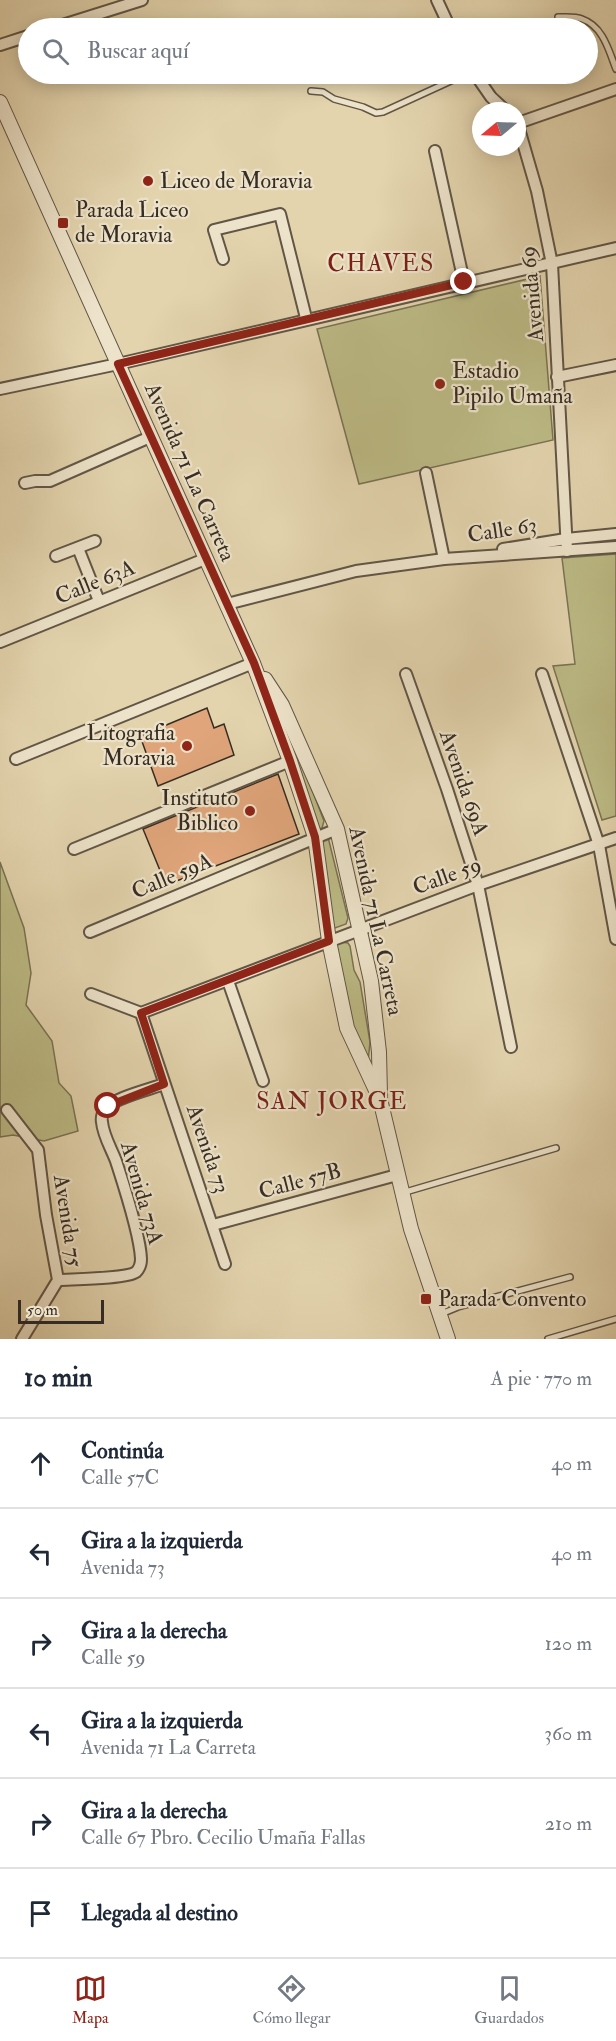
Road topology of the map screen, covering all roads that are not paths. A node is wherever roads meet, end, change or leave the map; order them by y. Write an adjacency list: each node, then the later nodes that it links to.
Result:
1 (142, 0): 4 (street)
2 (437, 0): 5 (street)
3 (558, 16): 6 (lane)
4 (85, 18)
5 (445, 18)
6 (582, 18)
7 (598, 30): 10 (lane)
8 (18, 39): 9 (street)
9 (0, 45)
10 (616, 69)
11 (444, 84): 14 (lane)
12 (482, 84): 16 (street)
13 (616, 89): 17 (street)
14 (311, 91)
15 (0, 102): 25 (street, Avenida 71 La Carreta)
16 (496, 102)
17 (526, 120)
18 (435, 151): 23 (street)
19 (526, 154): 22 (street, Avenida 69)
20 (616, 248): 22 (street)
21 (223, 259): 24 (street)
22 (552, 264): 23 (street); 27 (street, Avenida 69)
23 (464, 282): 24 (street)
24 (306, 318): 25 (street)
25 (118, 364): 28 (street); 29 (street, Avenida 71 La Carreta)
26 (616, 365): 27 (street)
27 (557, 377): 33 (street, Avenida 69)
28 (0, 389)
29 (150, 437): 31 (street); 39 (street, Avenida 71 La Carreta)
30 (426, 473): 40 (street)
31 (25, 483)
32 (616, 534): 33 (street, Calle 63)
33 (566, 539): 37 (street, Avenida 69); 40 (street, Calle 63)
34 (95, 541): 36 (street)
35 (616, 547): 37 (street)
36 (78, 548): 38 (street); 41 (street)
37 (567, 551): 40 (street)
38 (56, 556)
39 (205, 559): 41 (street, Calle 63A); 42 (street, Avenida 71 La Carreta)
40 (444, 559): 42 (street)
41 (99, 601): 43 (street, Calle 63A)
42 (227, 604): 44 (street, Avenida 71 La Carreta)
43 (0, 642)
44 (254, 663): 47 (street); 48 (street, Avenida 71 La Carreta); 49 (street, Avenida 71 La Carreta)
45 (406, 674): 54 (street, Avenida 69A)
46 (542, 674): 52 (street)
47 (16, 759)
48 (290, 761): 50 (street, Avenida 71 La Carreta); 53 (street)
49 (337, 829): 50 (street, Calle 59A); 55 (street, Avenida 71 La Carreta)
50 (315, 837): 56 (street, Calle 59A); 58 (street, Avenida 71 La Carreta)
51 (616, 838): 52 (street, Calle 59)
52 (599, 845): 54 (street, Calle 59); 57 (street)
53 (74, 849)
54 (478, 885): 55 (street, Calle 59); 62 (street, Avenida 69A)
55 (360, 930): 58 (street, Calle 59); 65 (street, Avenida 71 La Carreta)
56 (90, 932)
57 (616, 939)
58 (329, 941): 59 (street, Calle 59); 65 (street, Avenida 71 La Carreta)
59 (228, 981): 61 (street, Calle 59); 63 (street)
60 (91, 994): 61 (street)
61 (141, 1013): 64 (street, Avenida 73)
62 (511, 1047)
63 (263, 1081)
64 (164, 1084): 70 (street, Avenida 73); 73 (street, Avenida 73A)
65 (380, 1100): 68 (street, Avenida 71 La Carreta)
66 (7, 1110): 73 (street, Avenida 75)
67 (556, 1148): 69 (lane)
68 (397, 1175): 69 (street, Avenida 71 La Carreta); 70 (street, Calle 57B)
69 (401, 1193): 74 (street, Avenida 71 La Carreta)
70 (213, 1225): 71 (street, Avenida 73)
71 (225, 1264)
72 (570, 1277): 74 (lane)
73 (58, 1280): 76 (street, Avenida 75)
74 (440, 1315): 77 (street, Avenida 71 La Carreta)
75 (616, 1319): 78 (lane)
76 (22, 1339)
77 (448, 1339)
78 (549, 1339)

